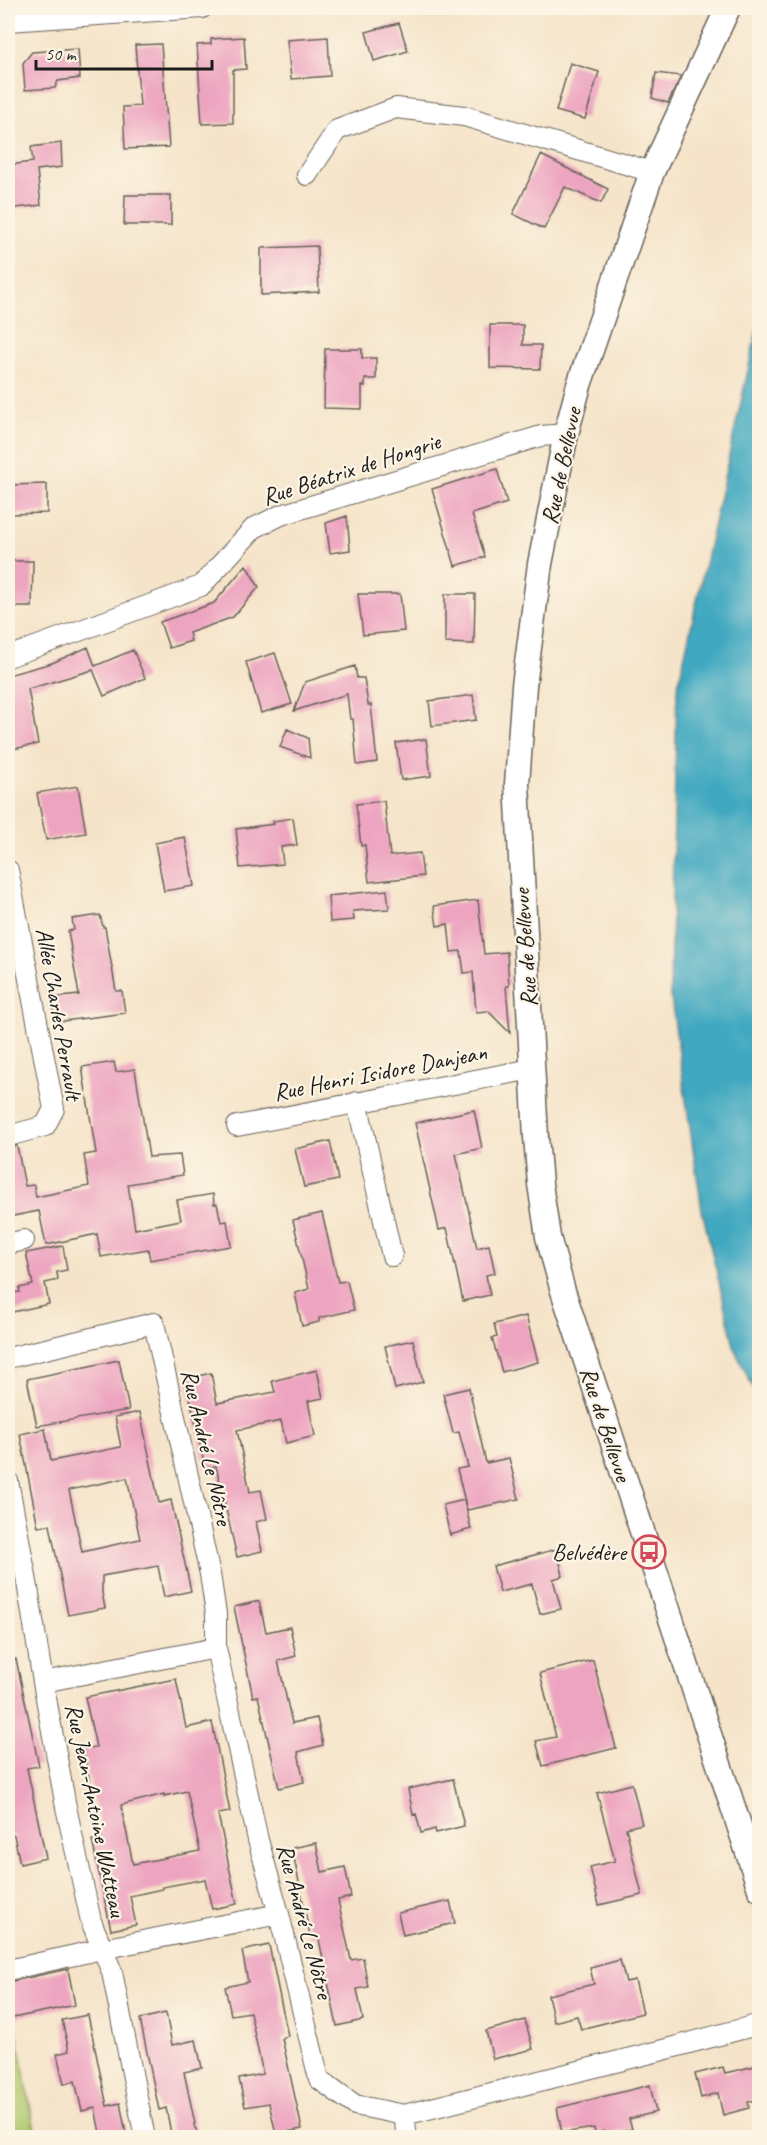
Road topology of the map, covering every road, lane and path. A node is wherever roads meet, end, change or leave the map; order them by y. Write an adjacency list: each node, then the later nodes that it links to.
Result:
1 (202, 8): 3 (street)
2 (728, 8): 4 (street, Rue de Bellevue)
3 (8, 21)
4 (652, 172): 5 (street); 6 (street, Rue de Bellevue)
5 (307, 175)
6 (566, 434): 7 (street, Rue Béatrix de Hongrie); 9 (street, Rue de Bellevue)
7 (8, 657)
8 (8, 870): 12 (street, Allée Charles Perrault)
9 (532, 1069): 10 (street, Rue Henri Isidore Danjean); 18 (street, Rue de Bellevue)
10 (357, 1102): 11 (street, Rue Henri Isidore Danjean); 13 (street)
11 (237, 1126)
12 (8, 1136)
13 (392, 1256)
14 (8, 1358): 16 (street, Rue André Le Nôtre)
15 (8, 1481): 17 (street, Rue Jean-Antoine Watteau)
16 (216, 1648): 17 (street, Rue Jean-Antoine Watteau); 19 (street, Rue André Le Nôtre)
17 (43, 1682): 20 (street, Rue Jean-Antoine Watteau)
18 (759, 1889)
19 (279, 1914): 20 (street); 23 (street, Rue André Le Nôtre)
20 (102, 1948): 21 (street, Rue Jean-Antoine Watteau); 24 (street, Rue Jean-Antoine Watteau)
21 (8, 1970)
22 (759, 2024): 23 (street, Rue André Le Nôtre)
23 (404, 2115): 25 (street)
24 (145, 2138)
25 (407, 2138)

